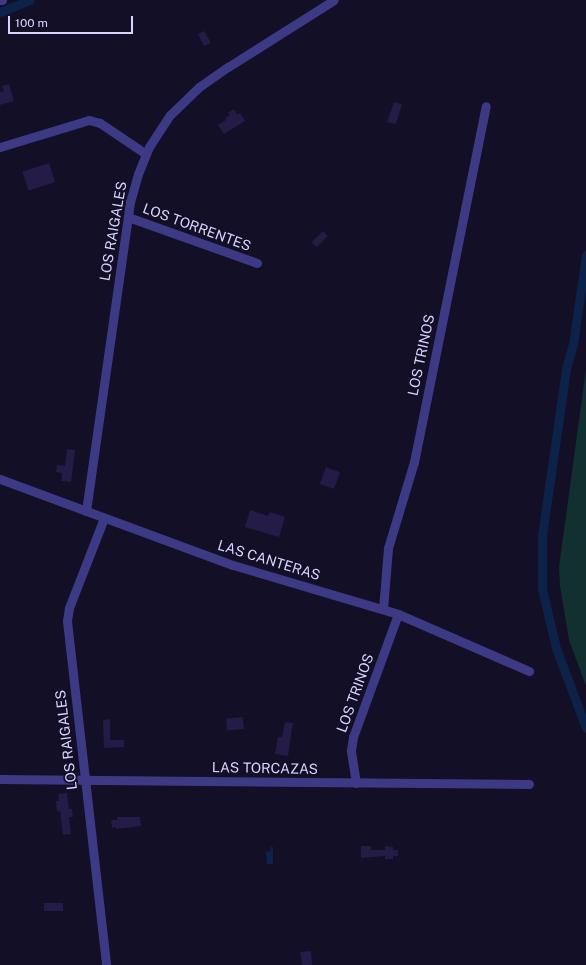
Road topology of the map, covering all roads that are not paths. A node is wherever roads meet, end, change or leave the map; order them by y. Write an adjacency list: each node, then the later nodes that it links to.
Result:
1 (334, 0): 4 (street, LOS RAIGALES)
2 (486, 106): 10 (street, LOS TRINOS)
3 (0, 147): 4 (street)
4 (146, 154): 5 (street, LOS RAIGALES)
5 (128, 217): 6 (street, LOS TORRENTES); 8 (street, LOS RAIGALES)
6 (257, 263)
7 (0, 479): 8 (street, LAS CANTERAS)
8 (86, 511): 9 (street, LAS CANTERAS)
9 (104, 518): 10 (street, LAS CANTERAS); 14 (street, LOS RAIGALES)
10 (383, 609): 11 (street, LAS CANTERAS)
11 (398, 614): 12 (street, LAS CANTERAS); 15 (street, LOS TRINOS)
12 (529, 671)
13 (0, 779): 14 (street, LAS TORCAZAS)
14 (84, 780): 15 (street, LAS TORCAZAS); 17 (street, LOS RAIGALES)
15 (356, 783): 16 (street, LAS TORCAZAS)
16 (529, 784)
17 (106, 965)

